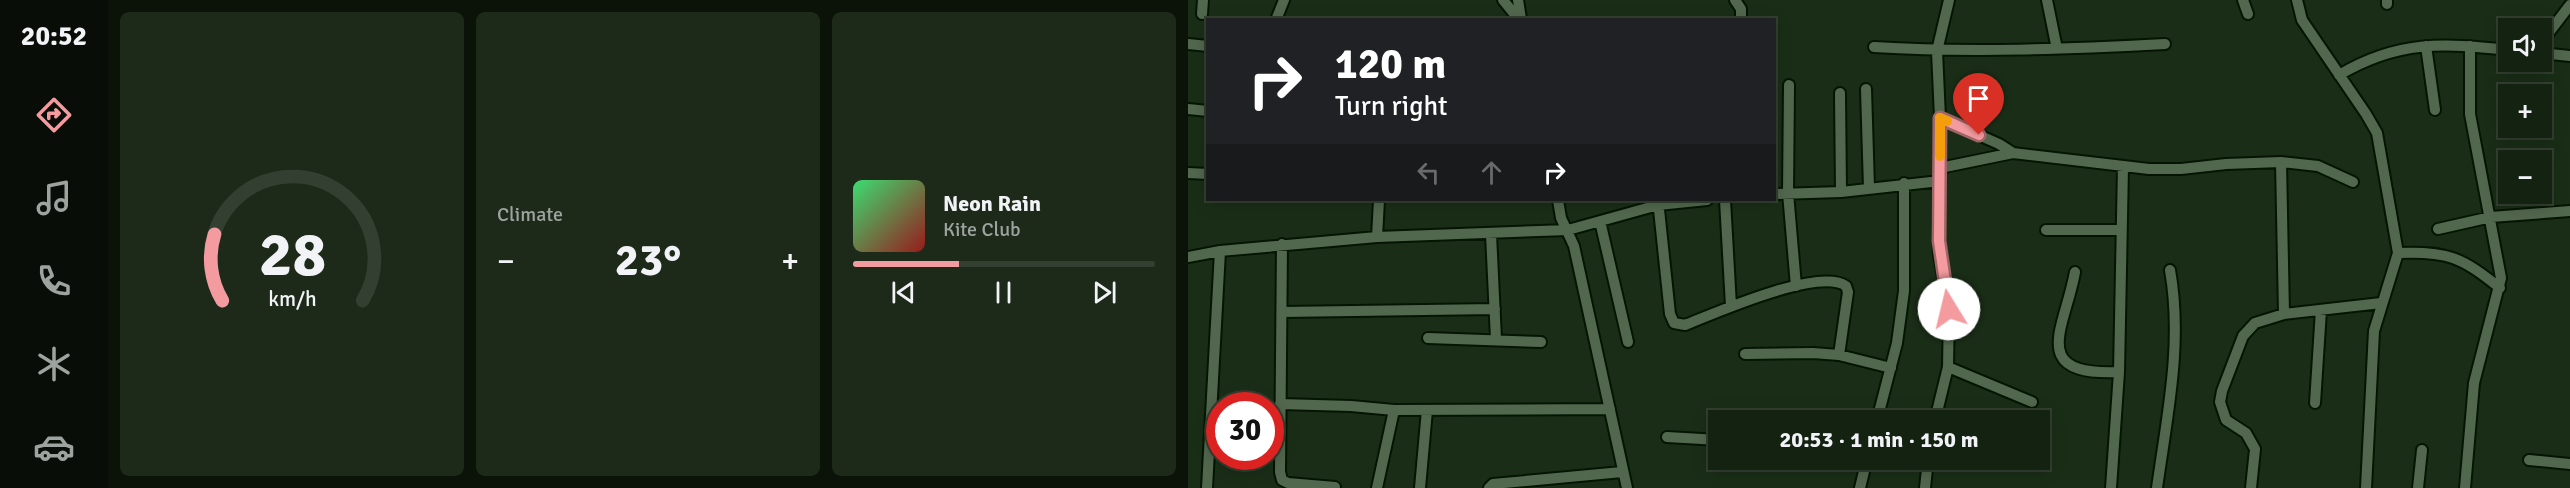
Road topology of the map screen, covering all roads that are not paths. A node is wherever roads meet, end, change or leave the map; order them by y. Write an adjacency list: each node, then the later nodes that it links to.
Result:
1 (1203, 0): 11 (street)
2 (1284, 0): 13 (street)
3 (1503, 0): 14 (street)
4 (1518, 0): 15 (street)
5 (1735, 0): 16 (street)
6 (1949, 0): 26 (street)
7 (2047, 0): 24 (street)
8 (2243, 0): 12 (street)
9 (2297, 0): 29 (street)
10 (2570, 5): 17 (street)
11 (1202, 14)
12 (2248, 14)
13 (1277, 18)
14 (1518, 18)
15 (1520, 18)
16 (1741, 18)
17 (2552, 29)
18 (1188, 44): 20 (street)
19 (2165, 44): 24 (street)
20 (1206, 46)
21 (2426, 46): 22 (street); 29 (street); 34 (street)
22 (2470, 46): 25 (street); 56 (street)
23 (1874, 47): 26 (street)
24 (2057, 49): 26 (street)
25 (2498, 49)
26 (1936, 51): 36 (street)
27 (2552, 54): 28 (street)
28 (2570, 56)
29 (2339, 75): 66 (street)
30 (1789, 86): 48 (street)
31 (1866, 89): 46 (street)
32 (1840, 93): 47 (street)
33 (1188, 109): 35 (street)
34 (2435, 110)
35 (1206, 111)
36 (1940, 118): 37 (street); 40 (street)
37 (2013, 153): 39 (street); 40 (street)
38 (2281, 162): 39 (street); 44 (street); 77 (street)
39 (2123, 166): 61 (street)
40 (1940, 168): 43 (street)
41 (1188, 172): 42 (street)
42 (1206, 174)
43 (1940, 182): 45 (street); 84 (street)
44 (2353, 182)
45 (1904, 183): 46 (street); 85 (street)
46 (1869, 188): 47 (street)
47 (1841, 192): 48 (street)
48 (1788, 193): 49 (street); 70 (street)
49 (1776, 194)
50 (1379, 201): 63 (street)
51 (1558, 201): 59 (street)
52 (1682, 201): 54 (street)
53 (1725, 201): 73 (street)
54 (1658, 202): 57 (street); 73 (street)
55 (2570, 211): 56 (street)
56 (2491, 217): 58 (street); 71 (street)
57 (1600, 222): 59 (street); 81 (street)
58 (2438, 229)
59 (1568, 230): 62 (street); 91 (street)
60 (2046, 230): 61 (street)
61 (2120, 230): 86 (street)
62 (1491, 234): 63 (street); 74 (street)
63 (1377, 237): 64 (street)
64 (1282, 244): 65 (street); 76 (street)
65 (1220, 251): 67 (street); 106 (street)
66 (2398, 253): 71 (street); 72 (street)
67 (1188, 257)
68 (2170, 270): 114 (street)
69 (2075, 272): 86 (street)
70 (1796, 286): 73 (street); 83 (street)
71 (2500, 288): 118 (street)
72 (2381, 303): 75 (street); 116 (street)
73 (1731, 306)
74 (1495, 309): 76 (street); 79 (street)
75 (2321, 310): 77 (street); 90 (street)
76 (1282, 312): 87 (street)
77 (2284, 314): 115 (street)
78 (1428, 338): 79 (street)
79 (1496, 339): 80 (street)
80 (1541, 342)
81 (1628, 342)
82 (1745, 354): 83 (street)
83 (1839, 355): 85 (street)
84 (1948, 367): 88 (street); 95 (street)
85 (1891, 368): 94 (street)
86 (2119, 372): 113 (street)
87 (1280, 392)
88 (2032, 402)
89 (1284, 404): 92 (street)
90 (2315, 404)
91 (1610, 408): 93 (street); 104 (street)
92 (1394, 410): 93 (street); 107 (street)
93 (1427, 410): 108 (street)
94 (1880, 410)
95 (1937, 410)
96 (1667, 437): 97 (street)
97 (1708, 439)
98 (2422, 450): 117 (street)
99 (2529, 460): 100 (street)
100 (2570, 464)
101 (1280, 470): 105 (street)
102 (1864, 470): 111 (street)
103 (1927, 470): 112 (street)
104 (1622, 472): 109 (street); 110 (street)
105 (1335, 487)
106 (1208, 488)
107 (1377, 488)
108 (1420, 488)
109 (1489, 488)
110 (1626, 488)
111 (1860, 488)
112 (1925, 488)
113 (2111, 488)
114 (2157, 488)
115 (2251, 488)
116 (2366, 488)
117 (2418, 488)
118 (2465, 488)

